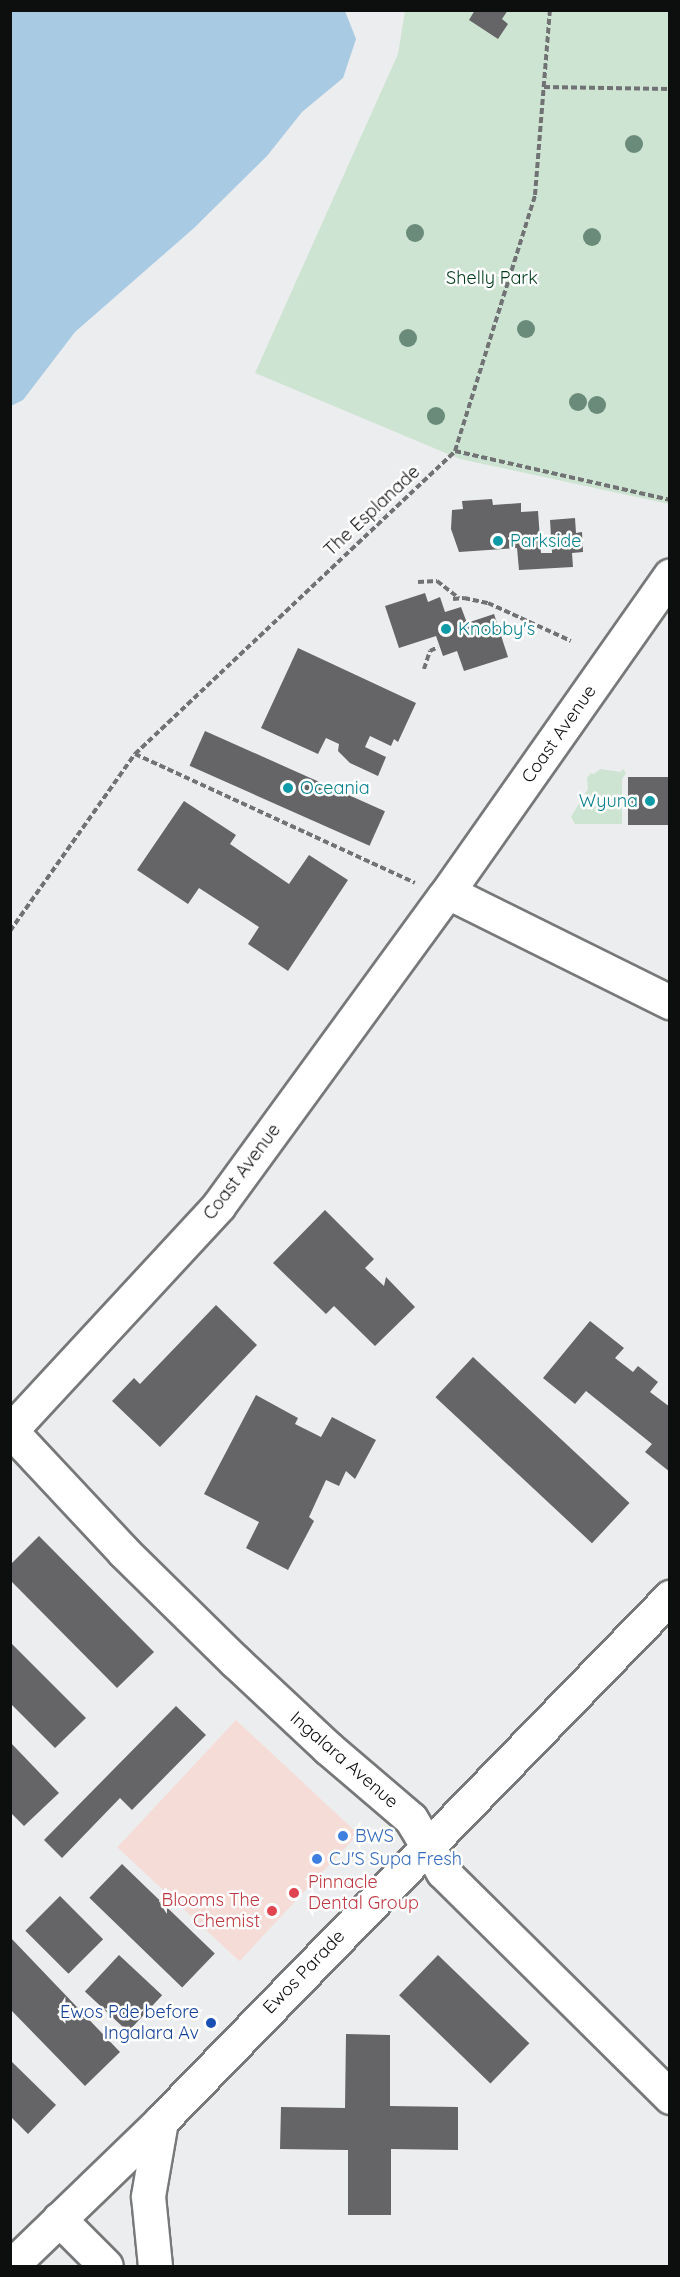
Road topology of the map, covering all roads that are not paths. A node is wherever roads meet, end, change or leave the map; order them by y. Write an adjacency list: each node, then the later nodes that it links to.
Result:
1 (669, 576): 2 (street, Coast Avenue)
2 (446, 895): 3 (street); 4 (street, Coast Avenue)
3 (669, 1002)
4 (13, 1437): 6 (street, Ingalara Avenue)
5 (669, 1597): 6 (street, Ewos Parade)
6 (426, 1845): 7 (street, Ingalara Avenue); 8 (street, Ewos Parade)
7 (669, 2097)
8 (161, 2121): 9 (street, Ewos Parade); 12 (street)
9 (59, 2219): 10 (street, Ewos Parade); 11 (street)
10 (11, 2266)
11 (106, 2266)
12 (154, 2266)

